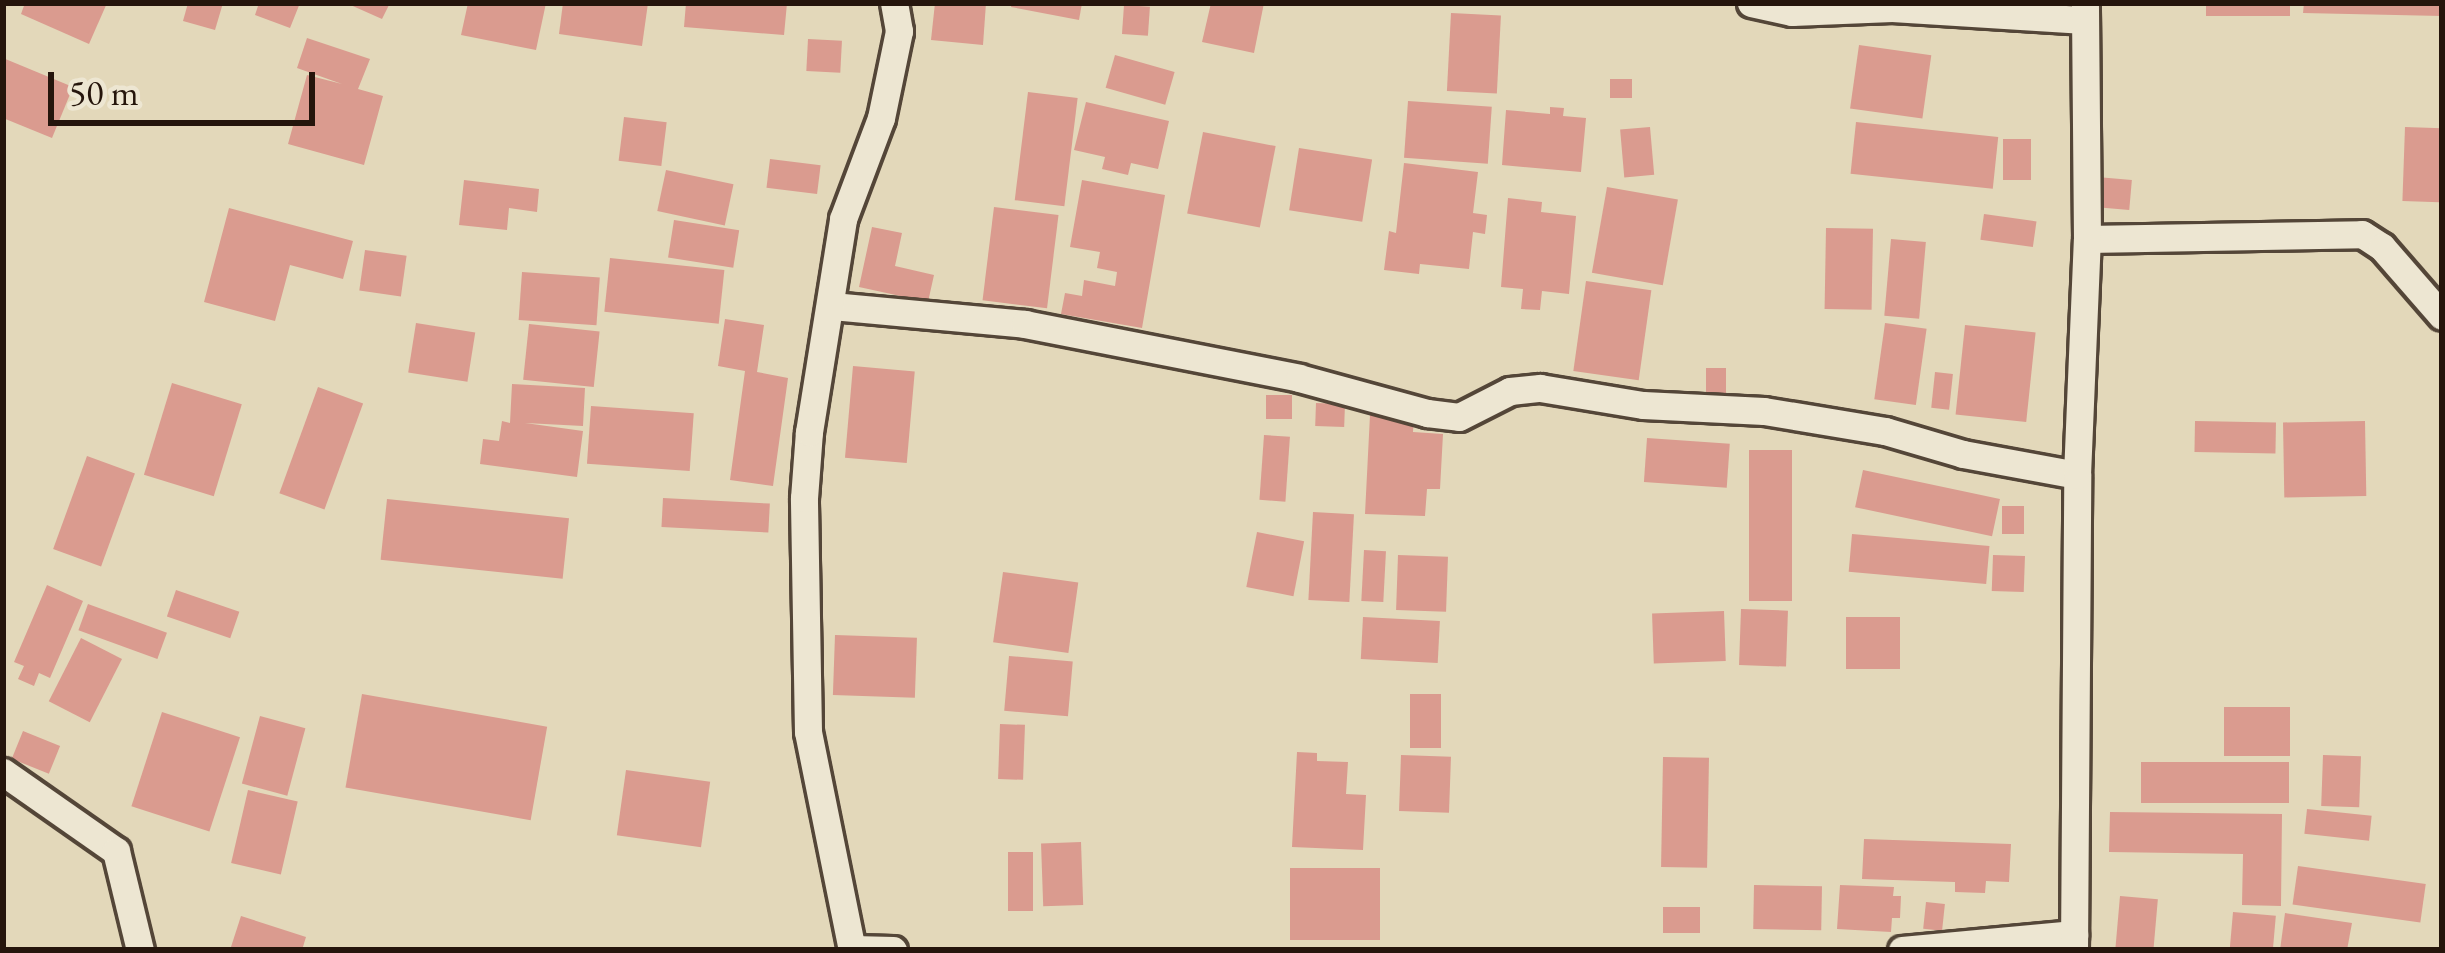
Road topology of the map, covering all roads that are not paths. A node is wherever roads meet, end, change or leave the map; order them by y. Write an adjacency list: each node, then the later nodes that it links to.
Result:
1 (894, 3): 5 (street)
2 (1751, 3): 3 (street)
3 (2085, 11): 4 (street)
4 (2087, 239): 6 (street); 7 (street)
5 (832, 306): 7 (street); 11 (street)
6 (2442, 316)
7 (2077, 475): 9 (street)
8 (3, 772): 10 (street)
9 (2074, 942): 13 (street)
10 (140, 950)
11 (853, 950): 12 (street)
12 (893, 950)
13 (1902, 950)

